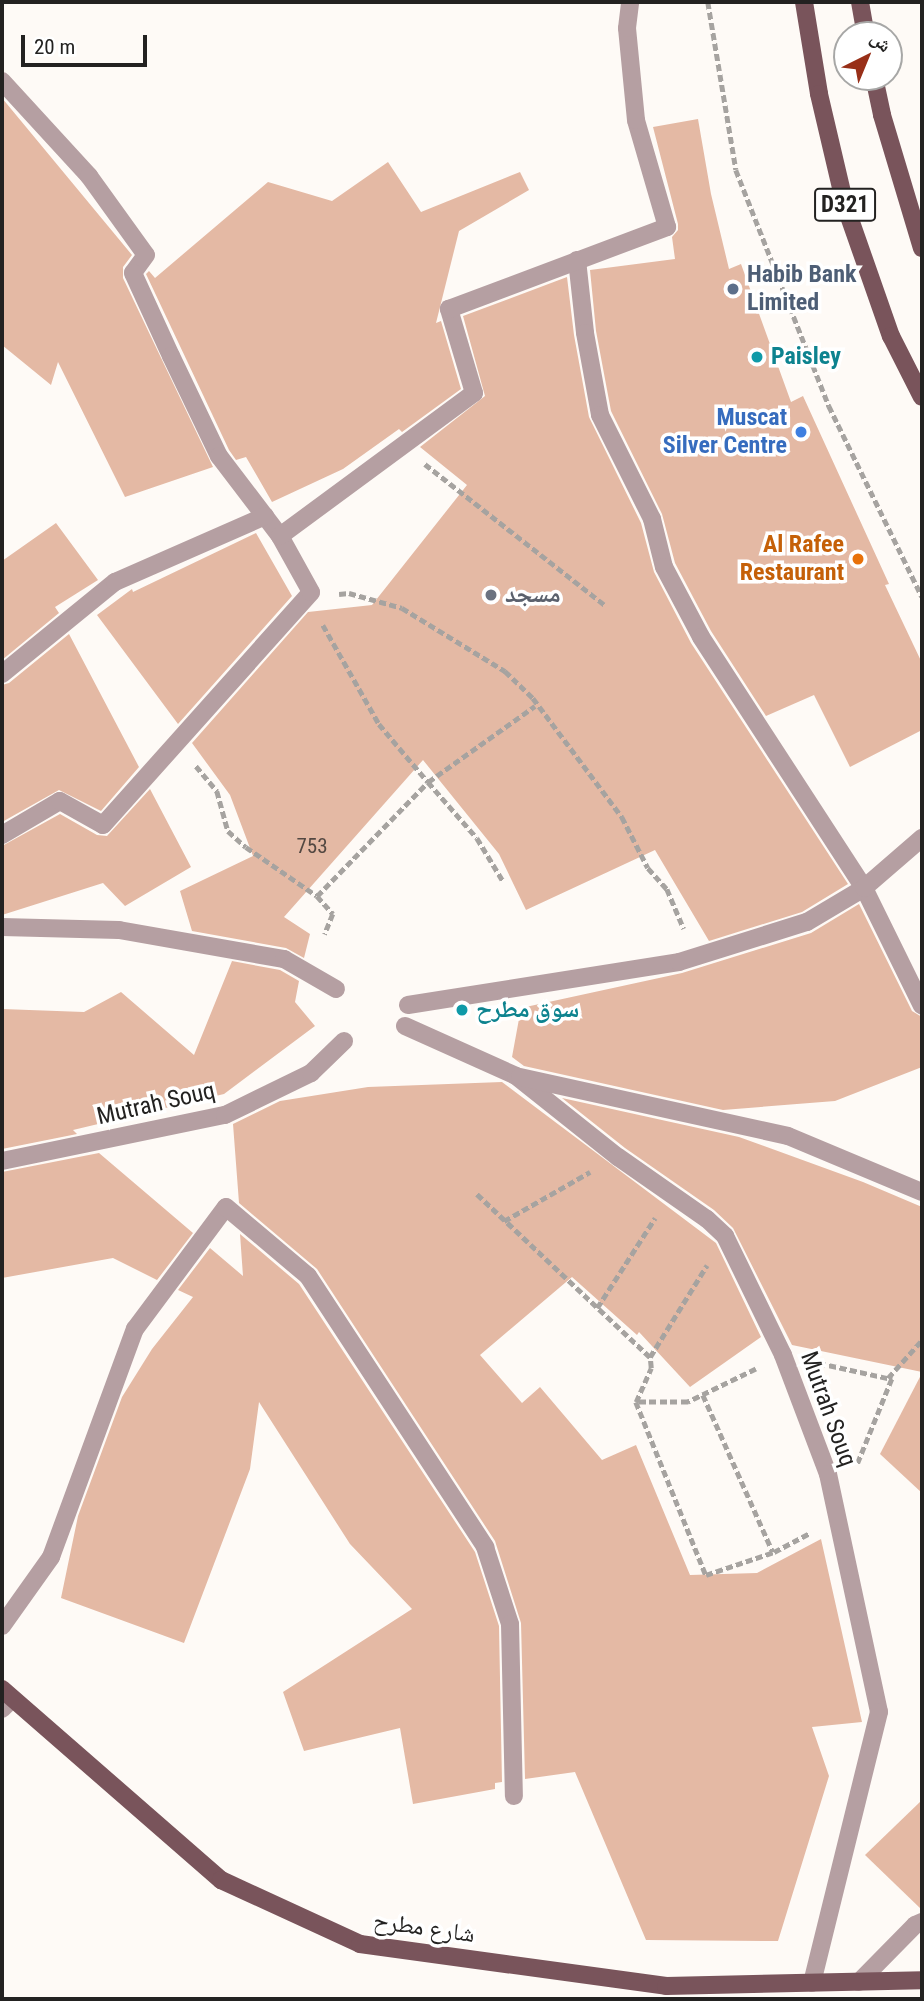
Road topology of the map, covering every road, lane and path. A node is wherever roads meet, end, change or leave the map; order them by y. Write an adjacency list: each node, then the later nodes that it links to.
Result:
1 (630, 2): 9 (street)
2 (708, 2): 15 (path)
3 (804, 2): 10 (main road, D321)
4 (860, 2): 5 (main road)
5 (863, 21)
6 (2, 81): 12 (street)
7 (877, 91): 8 (main road, D321)
8 (922, 248)
9 (577, 260): 11 (street); 25 (street)
10 (922, 397)
11 (402, 446): 13 (street); 16 (path)
12 (265, 516): 13 (street); 18 (street)
13 (280, 536): 20 (street)
14 (330, 595): 19 (path)
15 (922, 597)
16 (606, 606)
17 (321, 622): 21 (path)
18 (2, 674)
19 (536, 706): 21 (path); 29 (path)
20 (177, 742): 22 (street); 26 (path)
21 (428, 782): 24 (path); 26 (path)
22 (2, 835)
23 (922, 838): 25 (street)
24 (503, 881)
25 (864, 888): 29 (street); 32 (street)
26 (317, 896): 28 (path)
27 (2, 927): 30 (street)
28 (325, 934)
29 (686, 960): 31 (street)
30 (336, 989)
31 (408, 1005)
32 (922, 1006)
33 (405, 1026): 35 (street, Mutrah Souq)
34 (344, 1041): 37 (street, Mutrah Souq)
35 (516, 1076): 36 (street, Mutrah Souq); 38 (street)
36 (618, 1157): 40 (street, Mutrah Souq); 41 (path)
37 (2, 1161)
38 (922, 1192)
39 (477, 1194): 41 (path)
40 (671, 1194): 42 (street, Mutrah Souq); 43 (path)
41 (504, 1221): 43 (path)
42 (724, 1236): 45 (street, Mutrah Souq); 46 (path)
43 (597, 1308): 46 (path)
44 (922, 1340): 47 (path)
45 (783, 1355): 47 (path); 48 (path); 50 (street, Mutrah Souq)
46 (650, 1357): 49 (path)
47 (888, 1378): 50 (path)
48 (703, 1395): 49 (path); 51 (path)
49 (636, 1402): 51 (path)
50 (835, 1510): 51 (path); 58 (street, Mutrah Souq)
51 (774, 1552)
52 (2, 1626): 54 (street)
53 (5, 1699): 59 (main road, شارع مطرح)
54 (514, 1796)
55 (922, 1922): 57 (street)
56 (922, 1980): 57 (main road, شارع مطرح)
57 (859, 1982): 58 (main road, شارع مطرح)
58 (812, 1983): 59 (main road, شارع مطرح)
59 (666, 1993)

